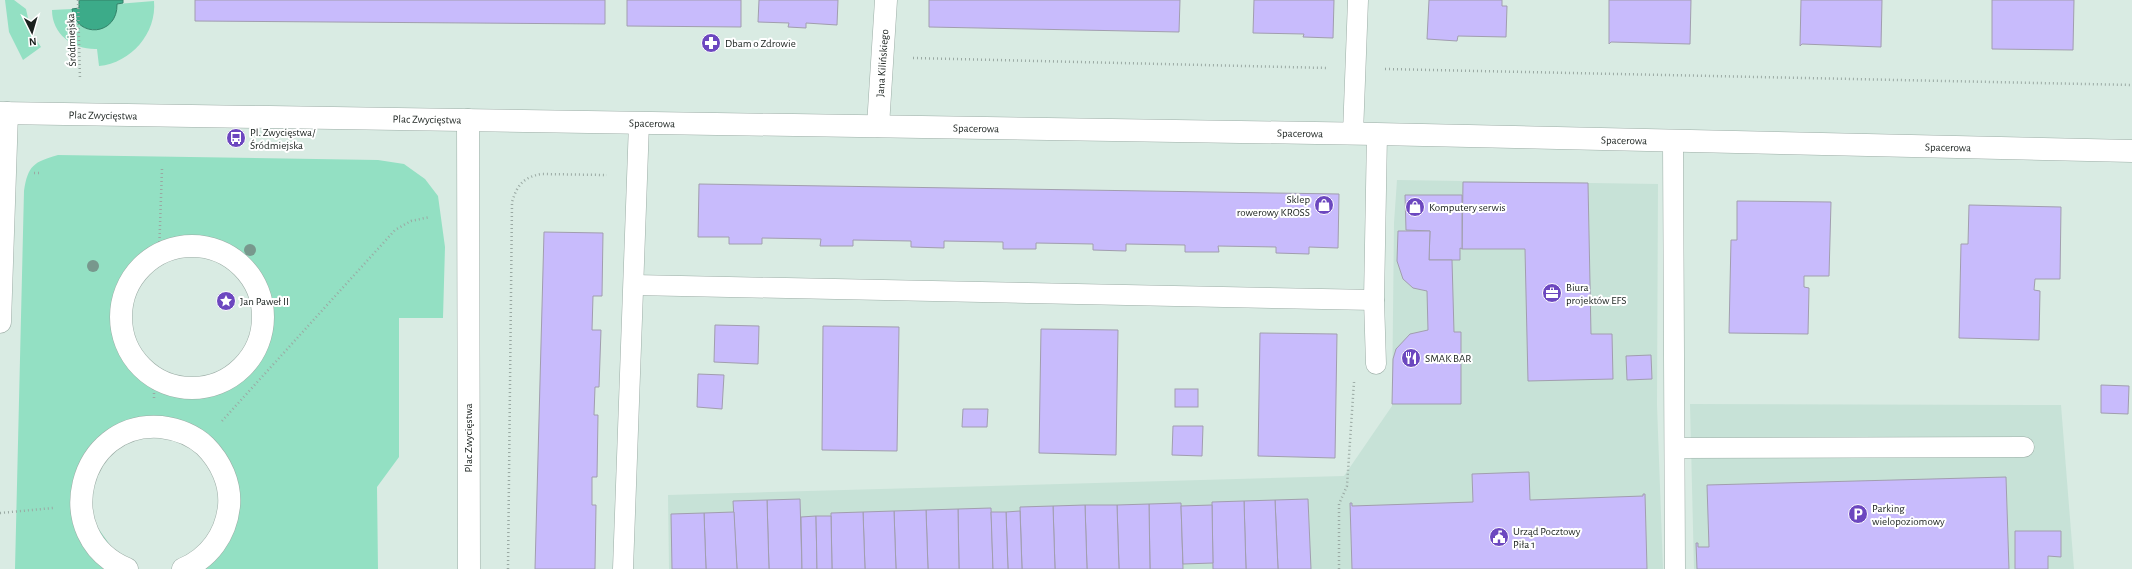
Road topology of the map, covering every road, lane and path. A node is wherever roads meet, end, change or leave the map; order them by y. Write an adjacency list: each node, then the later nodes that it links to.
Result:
1 (78, 0): 6 (path, Śródmiejska)
2 (886, 0): 11 (street, Jana Kilińskiego)
3 (1358, 0): 5 (lane)
4 (911, 58): 5 (path)
5 (1355, 69): 7 (path); 12 (lane)
6 (80, 80)
7 (2132, 85)
8 (4, 113): 9 (street, Plac Zwycięstwa); 22 (street, Plac Zwycięstwa)
9 (468, 120): 10 (street, Spacerowa); 31 (street, Plac Zwycięstwa)
10 (639, 123): 11 (street, Spacerowa); 17 (lane)
11 (878, 126): 12 (street, Spacerowa)
12 (1353, 134): 13 (street, Spacerowa)
13 (1378, 134): 14 (street, Spacerowa); 21 (lane)
14 (1673, 142): 15 (street, Spacerowa); 26 (lane)
15 (2132, 151)
16 (162, 169): 19 (path)
17 (638, 176): 20 (lane); 32 (path)
18 (430, 217): 24 (path)
19 (159, 254): 19 (street)
20 (634, 285): 21 (lane); 33 (lane)
21 (1374, 300): 23 (lane)
22 (0, 322)
23 (1376, 364): 34 (path)
24 (202, 444): 27 (street); 30 (street)
25 (2024, 447): 26 (lane)
26 (1675, 448): 35 (lane)
27 (81, 504): 28 (path); 29 (street)
28 (0, 513)
29 (127, 569)
30 (182, 569)
31 (469, 569)
32 (508, 569)
33 (623, 569)
34 (1339, 569)
35 (1675, 569)

